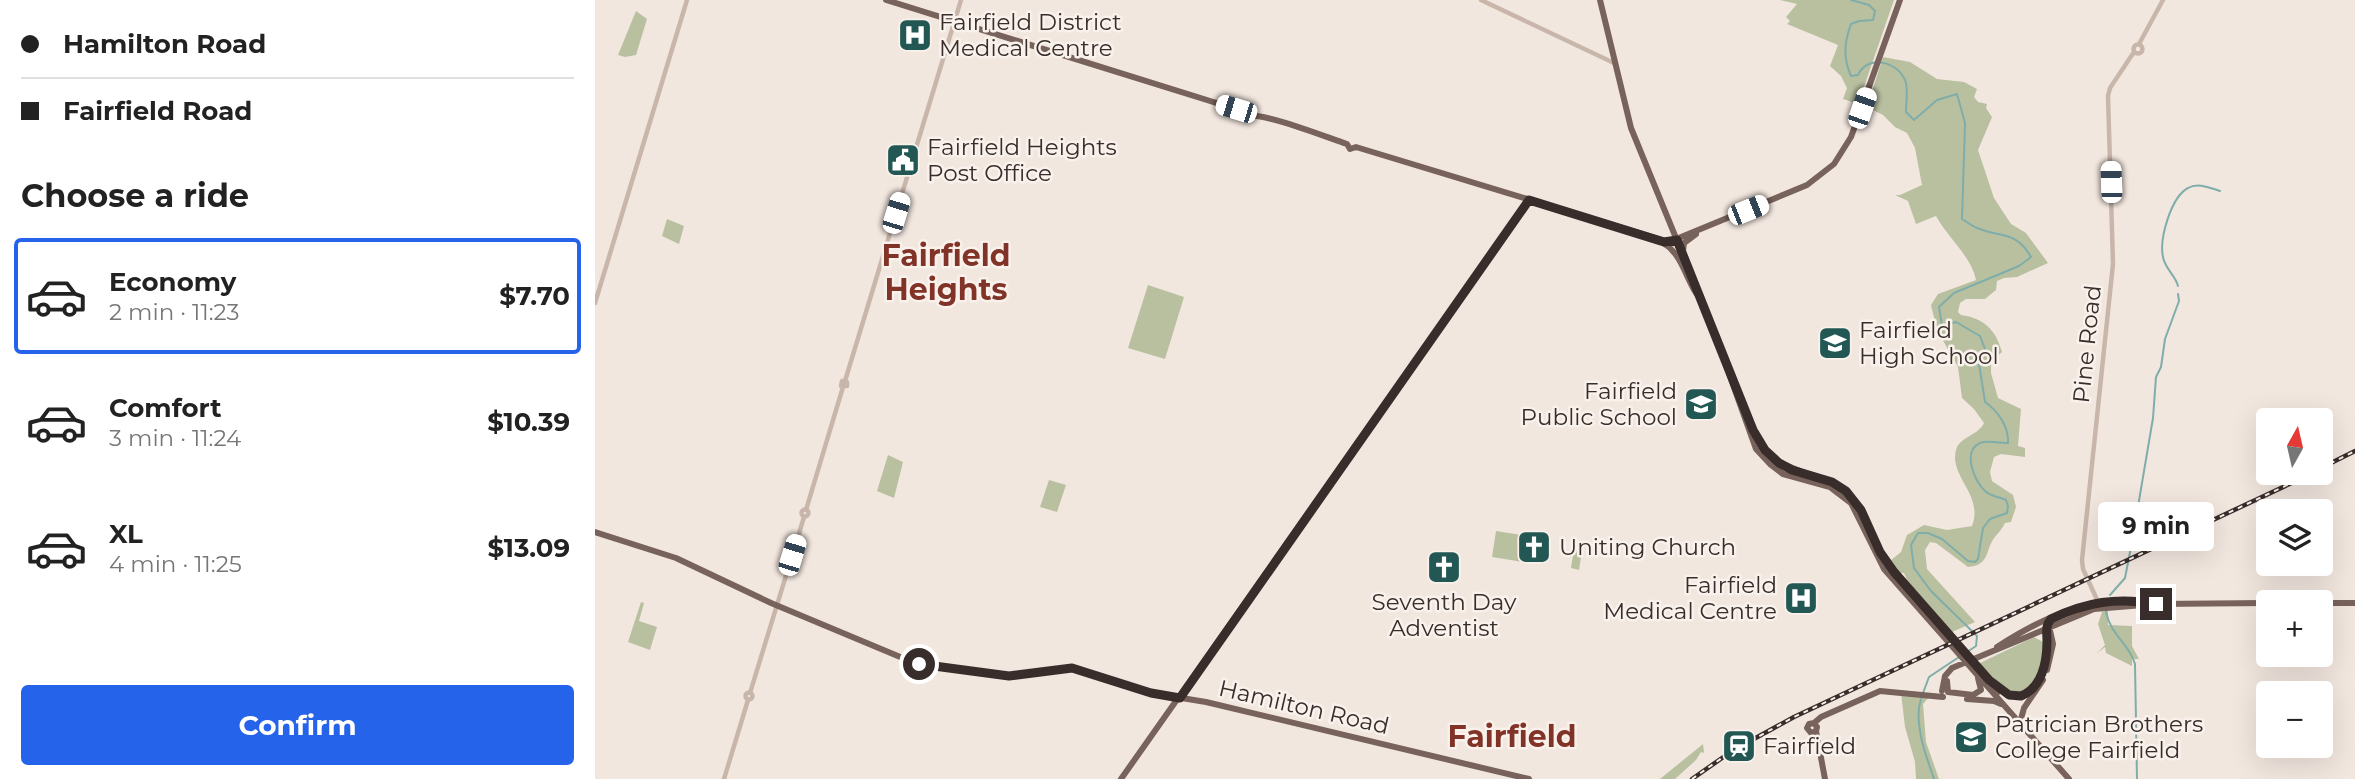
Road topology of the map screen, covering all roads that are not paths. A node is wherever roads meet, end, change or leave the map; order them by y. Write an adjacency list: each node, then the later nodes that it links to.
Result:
1 (687, 0): 18 (street)
2 (886, 0): 8 (main road)
3 (961, 0): 8 (street)
4 (1481, 0): 10 (street)
5 (1600, 0): 9 (main road)
6 (1901, 0): 13 (main road)
7 (2163, 0): 20 (street, Pine Road)
8 (954, 21): 12 (main road); 25 (street)
9 (1612, 50): 10 (street); 11 (main road)
10 (1599, 54): 11 (street)
11 (1615, 64): 14 (main road)
12 (1529, 200): 15 (main road); 39 (main road)
13 (1700, 230): 14 (main road); 16 (main road)
14 (1677, 240): 15 (main road); 16 (main road)
15 (1660, 241): 17 (main road)
16 (1683, 253): 17 (main road)
17 (1700, 296): 33 (main road)
18 (595, 303)
19 (595, 532): 25 (main road, Hamilton Road)
20 (2098, 602): 24 (main road); 26 (street); 28 (main road)
21 (2256, 603): 24 (main road)
22 (2333, 603): 23 (main road)
23 (2355, 603)
24 (2156, 604): 26 (main road)
25 (777, 605): 36 (main road, Hamilton Road); 43 (street)
26 (2138, 605): 27 (main road)
27 (2059, 622): 28 (main road); 30 (main road)
28 (2047, 624): 29 (main road); 30 (main road); 31 (main road); 32 (main road)
29 (2032, 635): 31 (main road); 32 (main road)
30 (2053, 640): 42 (main road)
31 (2047, 652): 35 (main road)
32 (1986, 654): 34 (main road)
33 (1974, 667): 35 (main road); 38 (main road); 41 (main road)
34 (1959, 668): 37 (main road); 38 (main road)
35 (1989, 680): 42 (main road)
36 (1151, 693): 39 (main road, Hamilton Road); 40 (main road)
37 (1945, 693): 38 (main road); 41 (main road); 46 (main road)
38 (1965, 695)
39 (1180, 698): 40 (main road); 45 (main road, Hamilton Road)
40 (1169, 712): 44 (main road)
41 (2010, 712): 47 (main road)
42 (2021, 719): 47 (main road)
43 (723, 779)
44 (1121, 779)
45 (1529, 779)
46 (1825, 779)
47 (2071, 779)

